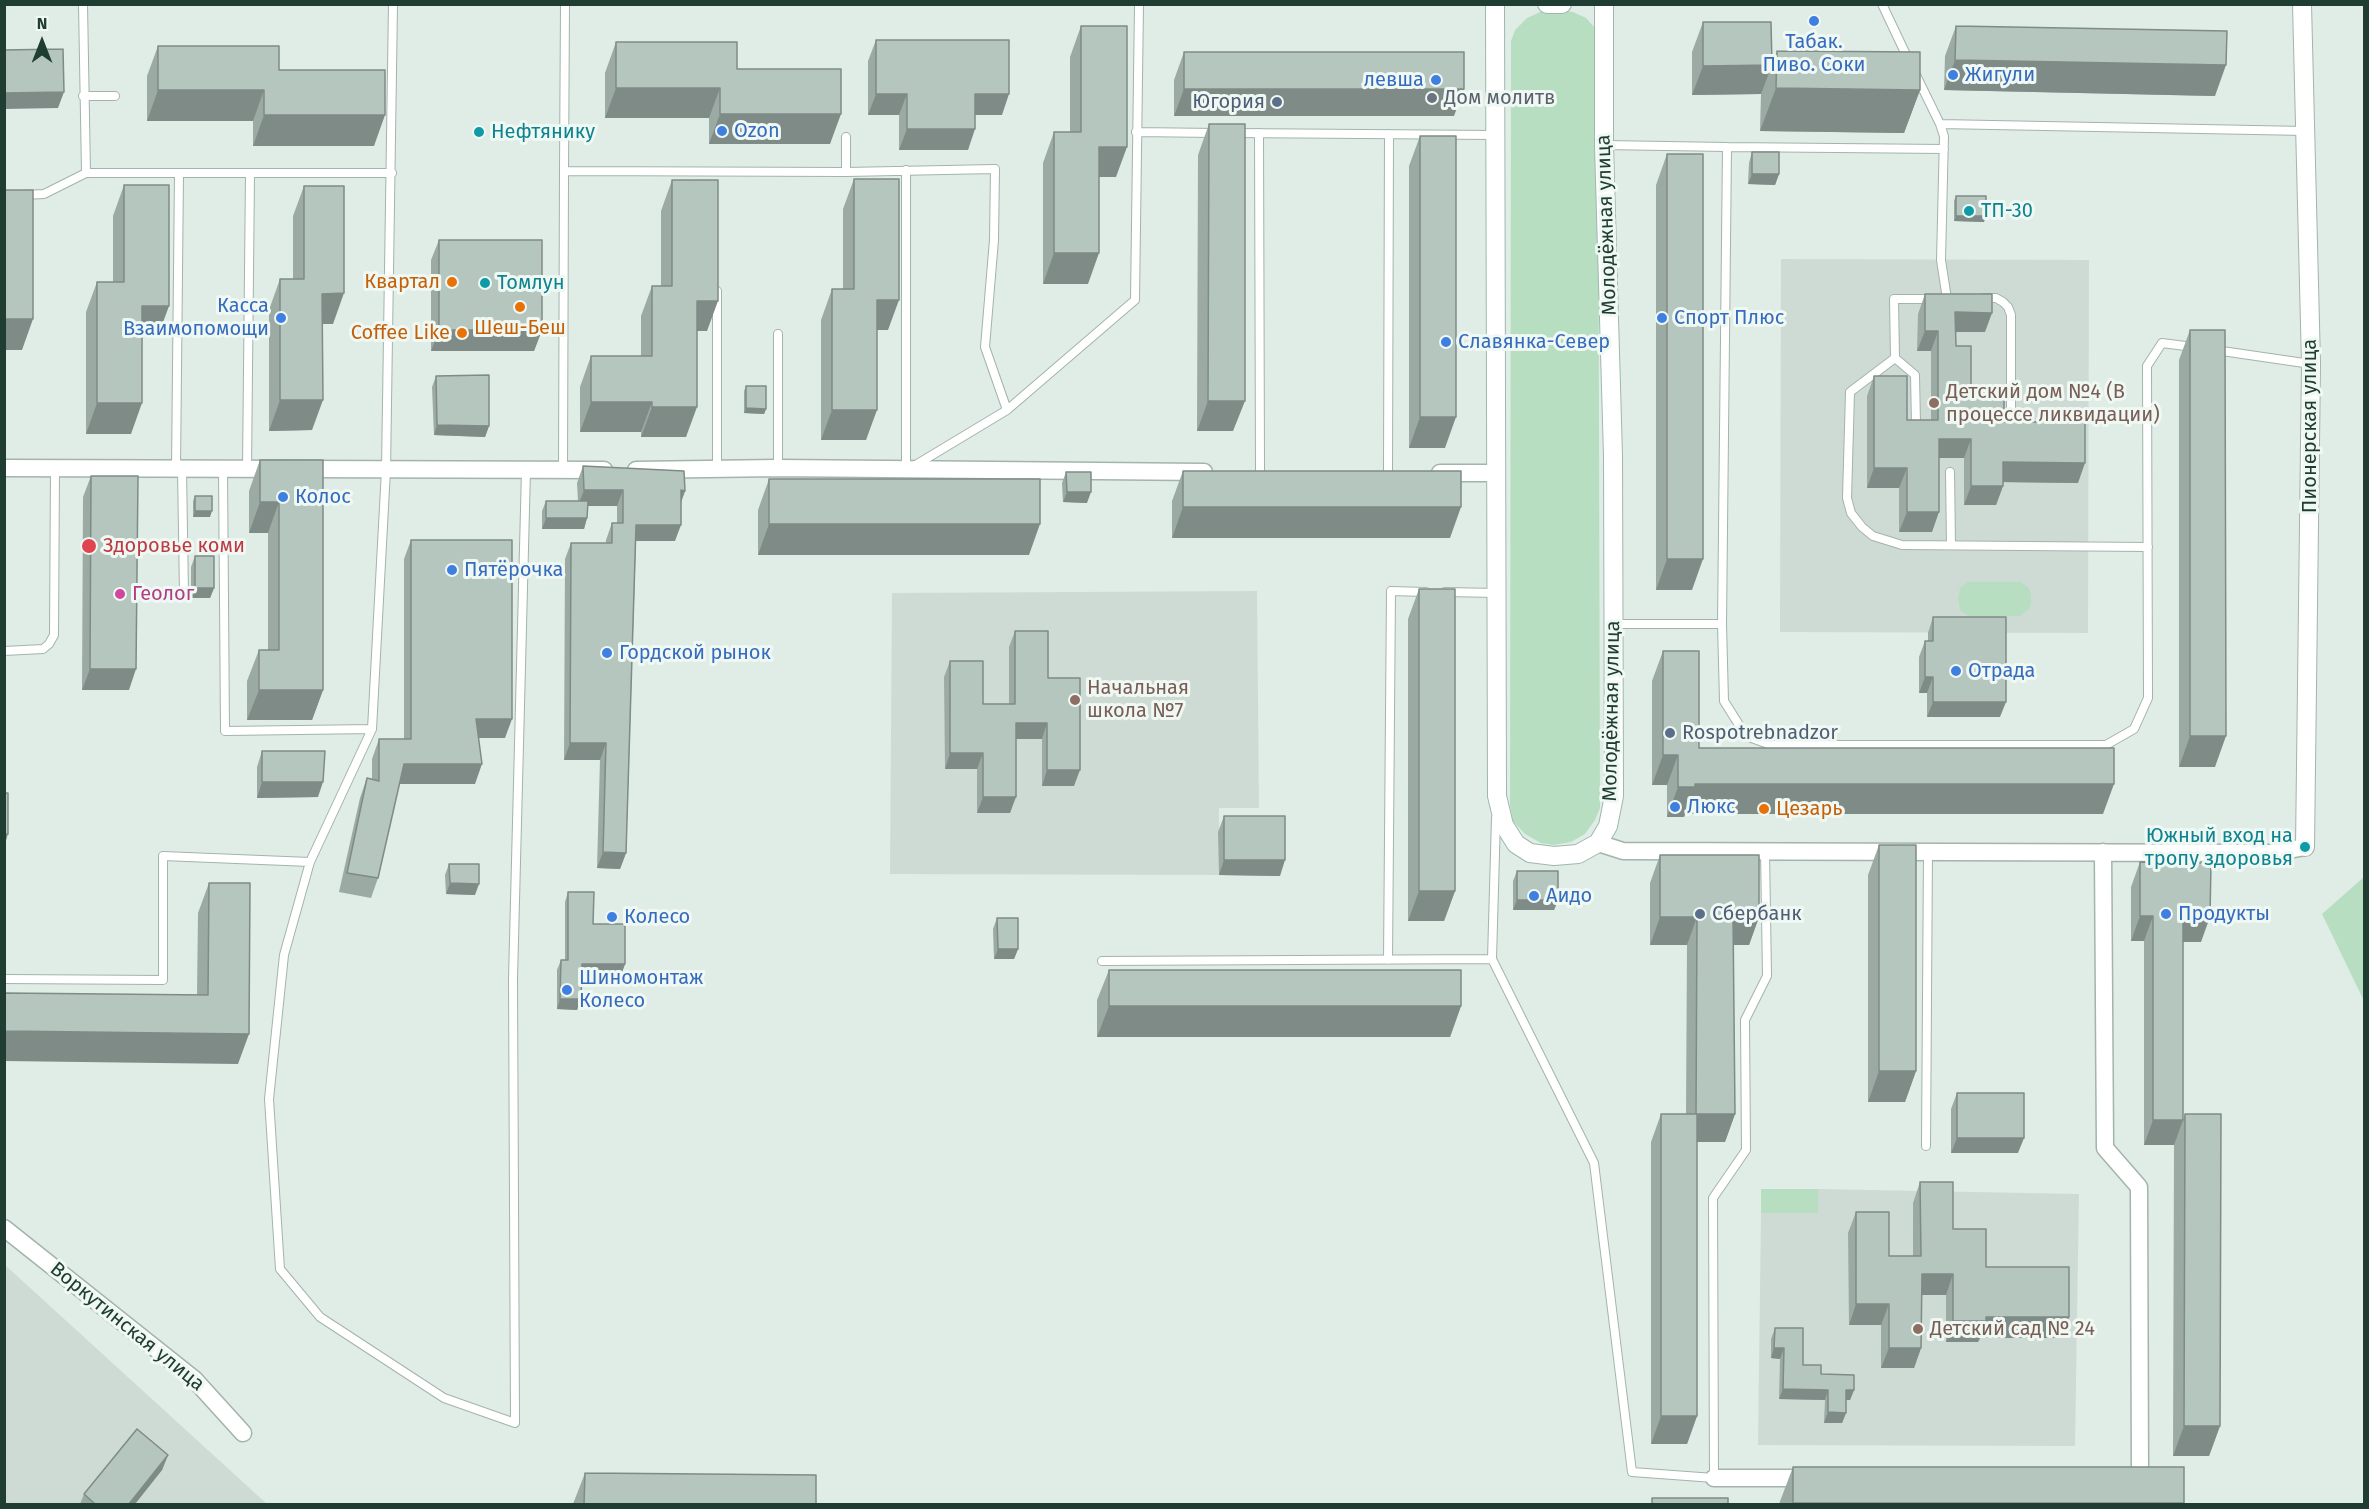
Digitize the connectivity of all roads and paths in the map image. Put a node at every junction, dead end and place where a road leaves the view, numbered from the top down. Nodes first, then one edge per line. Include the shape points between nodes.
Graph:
1 (83, 4) edge
2 (393, 4) edge
3 (565, 4) edge
4 (1139, 4) edge
5 (1495, 4) edge
6 (1547, 4) edge
7 (1562, 4) edge
8 (1604, 4) edge
9 (1882, 4) edge
10 (2302, 4) edge
11 (83, 96) junction
12 (115, 96) dead end
13 (1940, 124) junction
14 (2307, 131) junction
15 (1136, 132) junction
16 (1259, 133) junction
17 (1389, 134) junction
18 (1494, 135) junction
19 (846, 137) dead end
20 (1604, 145) junction
21 (1727, 147) junction
22 (1944, 149) junction
23 (906, 170) junction
24 (564, 171) junction
25 (717, 171) junction
26 (846, 172) junction
27 (86, 173) junction
28 (179, 173) junction
29 (249, 173) junction
30 (392, 173) junction
31 (717, 183) edge
32 (4, 196) edge
33 (717, 278) edge
34 (1976, 298) edge
35 (1947, 299) junction
36 (1956, 299) edge
37 (778, 334) dead end
38 (1895, 358) junction
39 (2311, 364) junction
40 (1007, 410) junction
41 (1916, 424) edge
42 (2011, 435) edge
43 (55, 467) junction
44 (4, 468) edge
45 (717, 468) junction
46 (778, 468) junction
47 (179, 469) junction
48 (223, 469) junction
49 (247, 469) junction
50 (386, 470) junction
51 (526, 470) junction
52 (563, 470) junction
53 (906, 470) junction
54 (1225, 472) edge
55 (1260, 472) edge
56 (1950, 472) dead end
57 (1382, 473) joint
58 (1496, 473) junction
59 (1951, 545) junction
60 (2148, 547) junction
61 (1497, 593) junction
62 (184, 594) dead end
63 (1613, 624) junction
64 (1722, 624) junction
65 (4, 651) edge
66 (372, 729) junction
67 (1497, 796) junction
68 (1598, 843) junction
69 (2305, 847) joint
70 (1928, 850) junction
71 (1765, 851) junction
72 (2103, 852) junction
73 (310, 862) junction
74 (1492, 959) junction
75 (1388, 960) junction
76 (1102, 961) dead end
77 (4, 979) edge
78 (1926, 1146) dead end
79 (4, 1228) edge
80 (243, 1433) dead end
81 (1714, 1478) junction
82 (1820, 1478) edge
83 (2116, 1478) edge

1 - 11 lane
2 - 30 lane
3 - 24 lane
4 - 15 lane
5 - 18 main road
6 - 7 main road
8 - 20 main road, Молодёжная улица
9 - 13 lane
10 - 14 main road, Пионерская улица
11 - 12 lane
11 - 27 lane
13 - 14 lane
13 - 22 lane
14 - 39 main road, Пионерская улица
15 - 16 lane
15 - 40 lane via 1135,300
16 - 17 lane
16 - 55 lane
17 - 18 lane
17 - 57 lane
18 - 58 main road
19 - 26 lane
20 - 21 lane
20 - 63 main road, Молодёжная улица via 1613,456
21 - 22 lane
21 - 64 lane
22 - 35 lane via 1941,260
23 - 26 lane
23 - 40 lane via 995,169 985,347
23 - 53 lane
24 - 25 lane
24 - 52 lane
25 - 26 lane
25 - 31 lane
27 - 28 lane
27 - 32 lane via 44,194
28 - 29 lane
28 - 47 lane
29 - 30 lane
29 - 49 lane
30 - 50 lane
33 - 45 lane
34 - 42 lane via 1996,298 2008,307 2011,315
35 - 36 lane
35 - 38 lane via 1894,299
37 - 46 lane
38 - 41 lane via 1915,375
38 - 59 lane via 1850,392 1847,498 1851,513 1874,536 1886,541 1902,545
39 - 60 lane via 2162,343 2147,366
39 - 69 main road, Пионерская улица
40 - 53 lane
43 - 44 street
43 - 47 street
43 - 65 lane via 54,635 43,649
45 - 46 street
45 - 52 street
46 - 53 street
47 - 48 street
47 - 62 lane
48 - 49 street
48 - 66 lane via 225,731
49 - 50 street
50 - 51 street
50 - 66 lane
51 - 52 street
51 - 73 lane via 513,979 515,1423 444,1398 320,1317 280,1269 269,1099 284,955
53 - 54 street
56 - 59 lane
57 - 58 street
58 - 61 main road
59 - 60 lane
60 - 64 lane via 2148,698 2134,729 2106,745 1771,745 1746,736 1724,701
61 - 67 main road
61 - 75 lane via 1391,591
63 - 64 lane
63 - 68 main road, Молодёжная улица via 1614,796 1608,826
66 - 73 lane
67 - 68 main road via 1504,825 1516,844 1530,853 1578,854
67 - 74 lane
68 - 71 street via 1623,851
69 - 72 street via 2273,853
70 - 71 street
70 - 72 street
70 - 78 lane
71 - 81 lane via 1767,976 1745,1020 1746,1150 1713,1198
72 - 83 street via 2105,1148 2139,1187 2140,1478
73 - 77 lane via 163,856 163,980
74 - 75 lane
74 - 81 lane via 1594,1163 1632,1472
75 - 76 lane
79 - 80 street, Воркутинская улица via 194,1379
81 - 82 street

